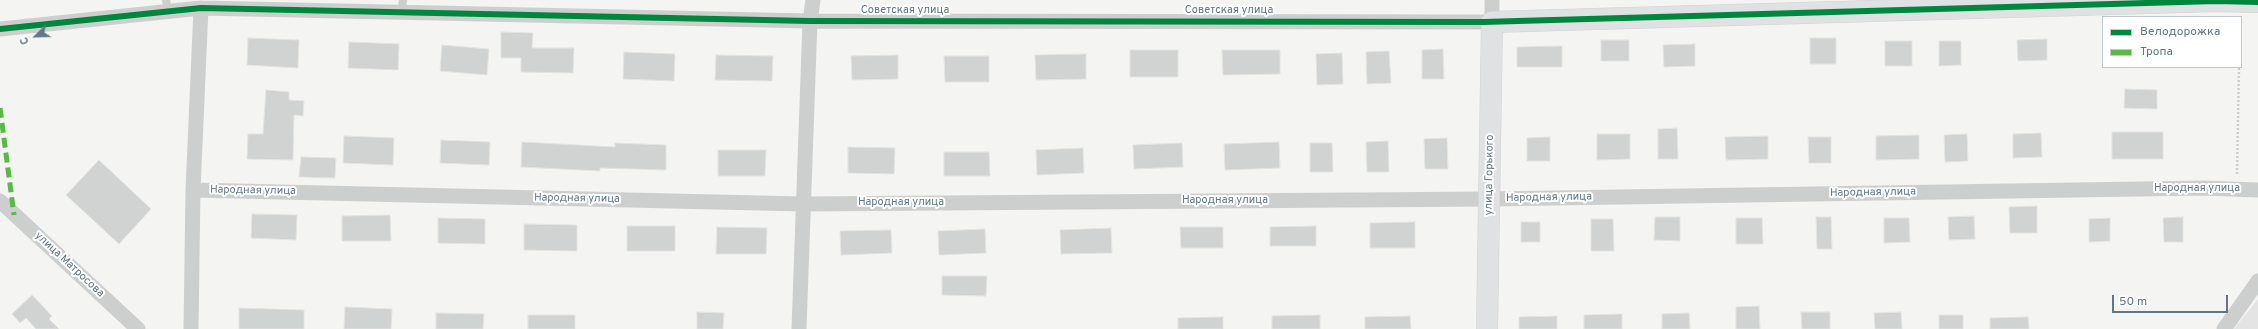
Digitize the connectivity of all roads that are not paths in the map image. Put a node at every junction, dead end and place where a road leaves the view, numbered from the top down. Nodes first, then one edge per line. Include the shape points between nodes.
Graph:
1 (813, 0) edge
2 (1492, 0) edge
3 (2258, 2) edge
4 (2006, 3) edge
5 (167, 6) edge
6 (402, 6) edge
7 (201, 8) junction
8 (810, 21) junction
9 (1492, 22) junction
10 (0, 29) edge
11 (193, 190) junction
12 (2258, 190) edge
13 (1489, 199) junction
14 (0, 201) edge
15 (803, 204) junction
16 (2258, 280) edge
17 (138, 329) edge
18 (190, 329) edge
19 (799, 329) edge
20 (1486, 329) edge
21 (2224, 329) edge

1 - 8 street
2 - 9 street
3 - 4 street, Советская улица
4 - 9 street, Советская улица
5 - 7 street, Советская улица
5 - 10 street, Советская улица
6 - 7 street, Советская улица
6 - 8 street, Советская улица
7 - 11 street
8 - 9 street, Советская улица
8 - 15 street
9 - 13 street, улица Горького
11 - 15 street, Народная улица
11 - 18 street
12 - 13 street, Народная улица
13 - 15 street, Народная улица
13 - 20 street, улица Горького
14 - 17 street, улица Матросова
15 - 19 street
16 - 21 street

